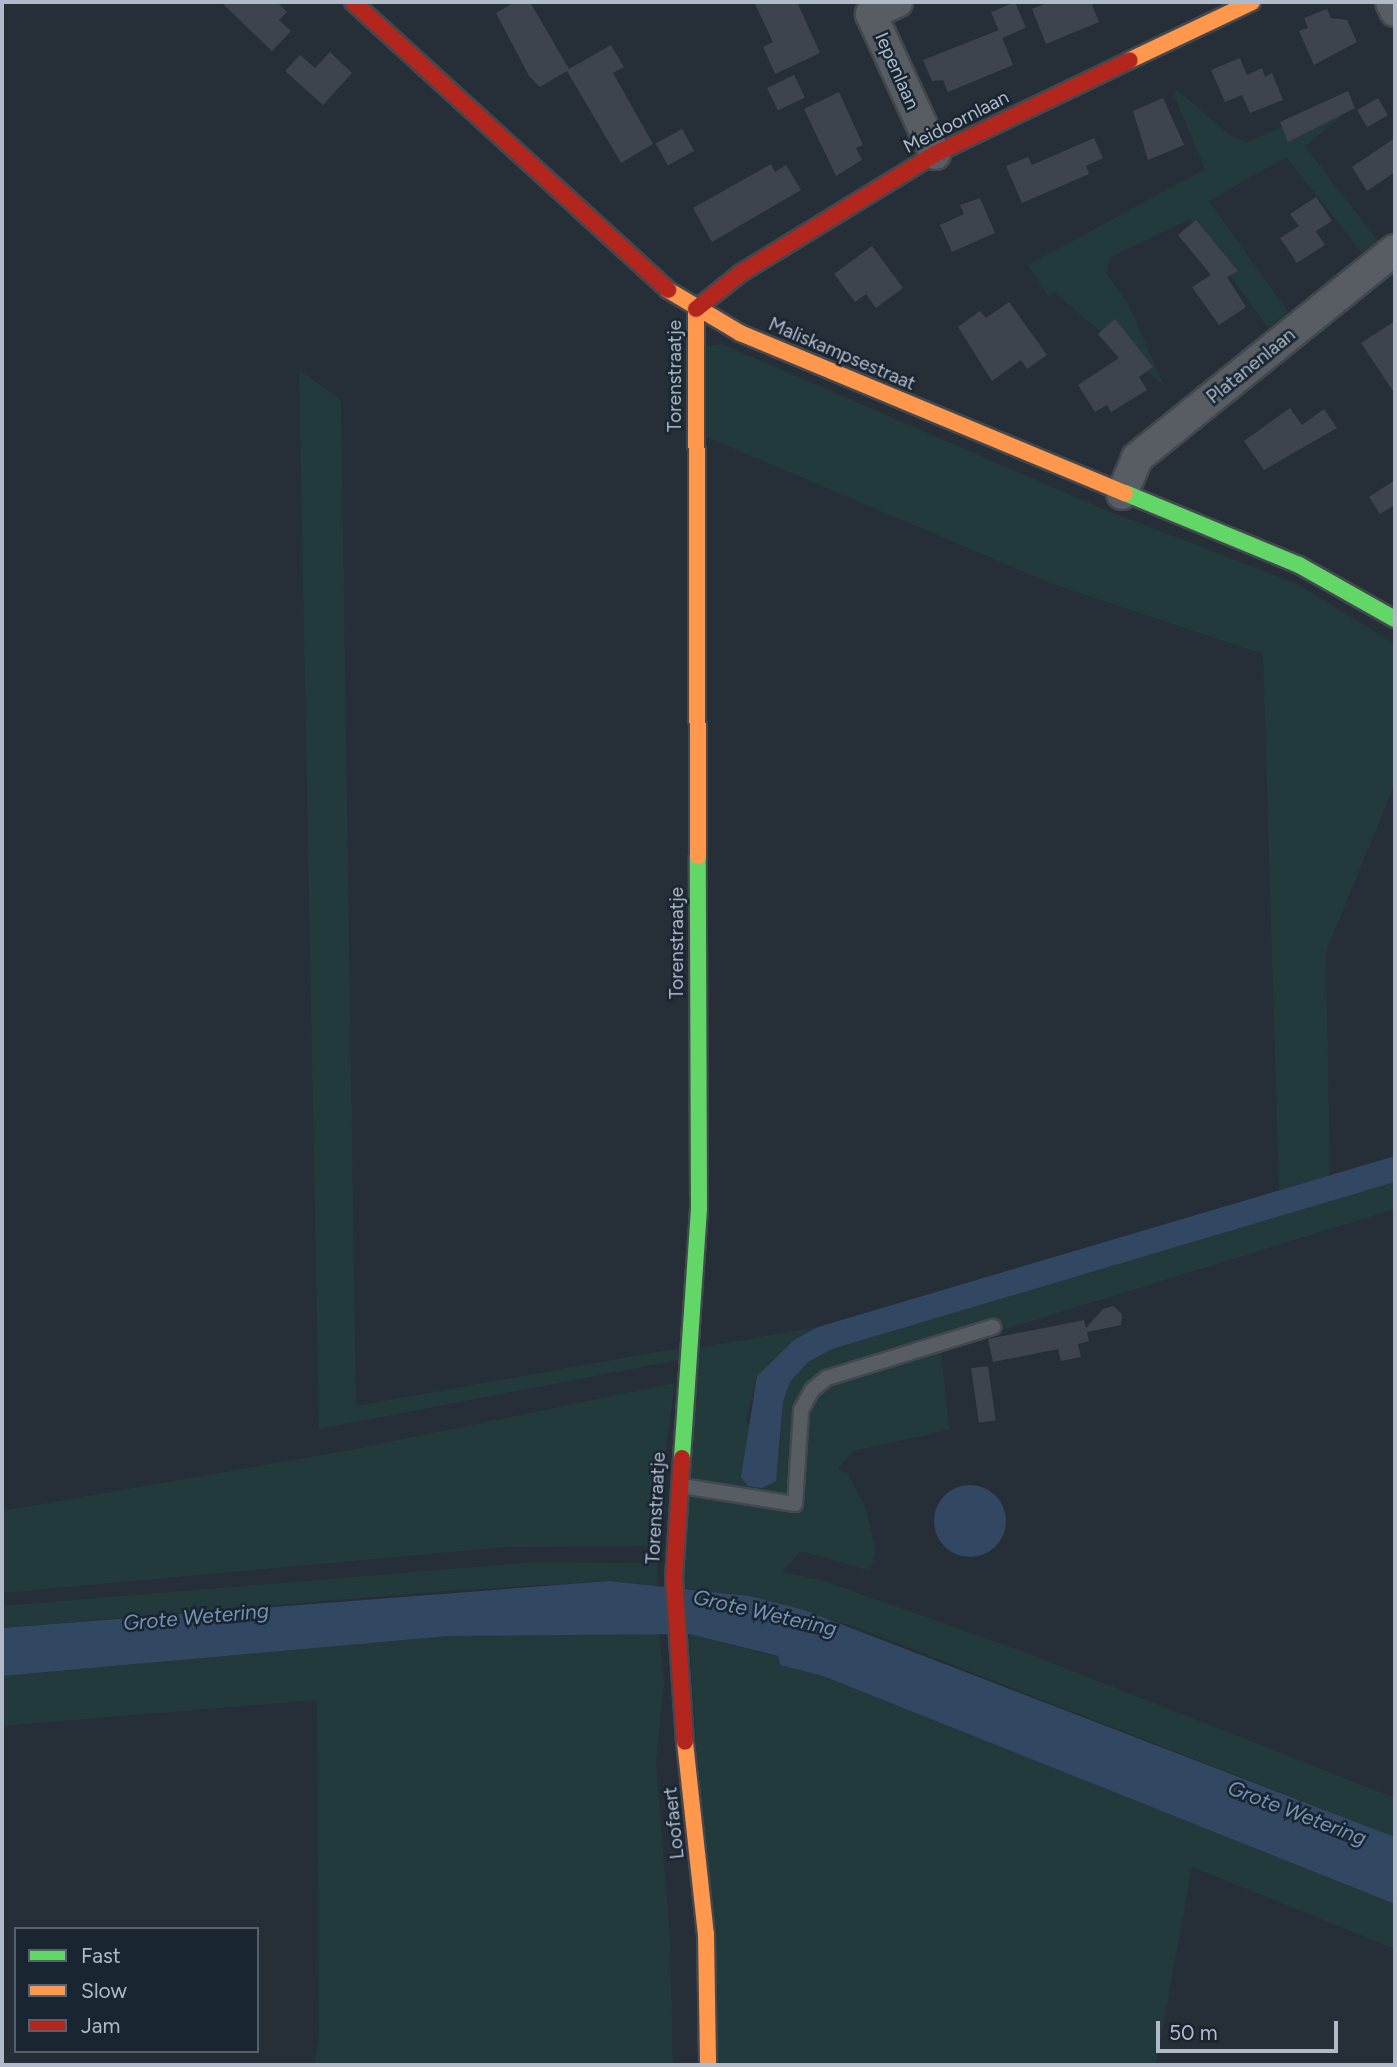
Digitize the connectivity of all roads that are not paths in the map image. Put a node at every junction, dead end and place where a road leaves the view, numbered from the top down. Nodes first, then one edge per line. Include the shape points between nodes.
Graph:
1 (353, 2) edge
2 (897, 2) edge
3 (1252, 2) edge
4 (1391, 2) edge
5 (1395, 11) edge
6 (935, 154) junction
7 (1395, 250) edge
8 (696, 309) junction
9 (1122, 494) junction
10 (1395, 619) edge
11 (993, 1327) dead end
12 (678, 1485) junction
13 (674, 1577) joint
14 (708, 2065) edge

1 - 8 street, Maliskampsestraat via 658,283
2 - 6 street, Iepenlaan via 871,14
3 - 6 street, Meidoornlaan
4 - 5 street
6 - 8 street, Meidoornlaan via 741,273
7 - 9 street, Platanenlaan via 1137,458
8 - 9 street, Maliskampsestraat via 740,333
8 - 12 street, Torenstraatje via 699,1208
9 - 10 street, Maliskampsestraat via 1299,565
11 - 12 lane via 827,1378 812,1390 801,1410 795,1504
12 - 13 street, Torenstraatje
13 - 14 street, Loofaert via 675,1647 706,1934

